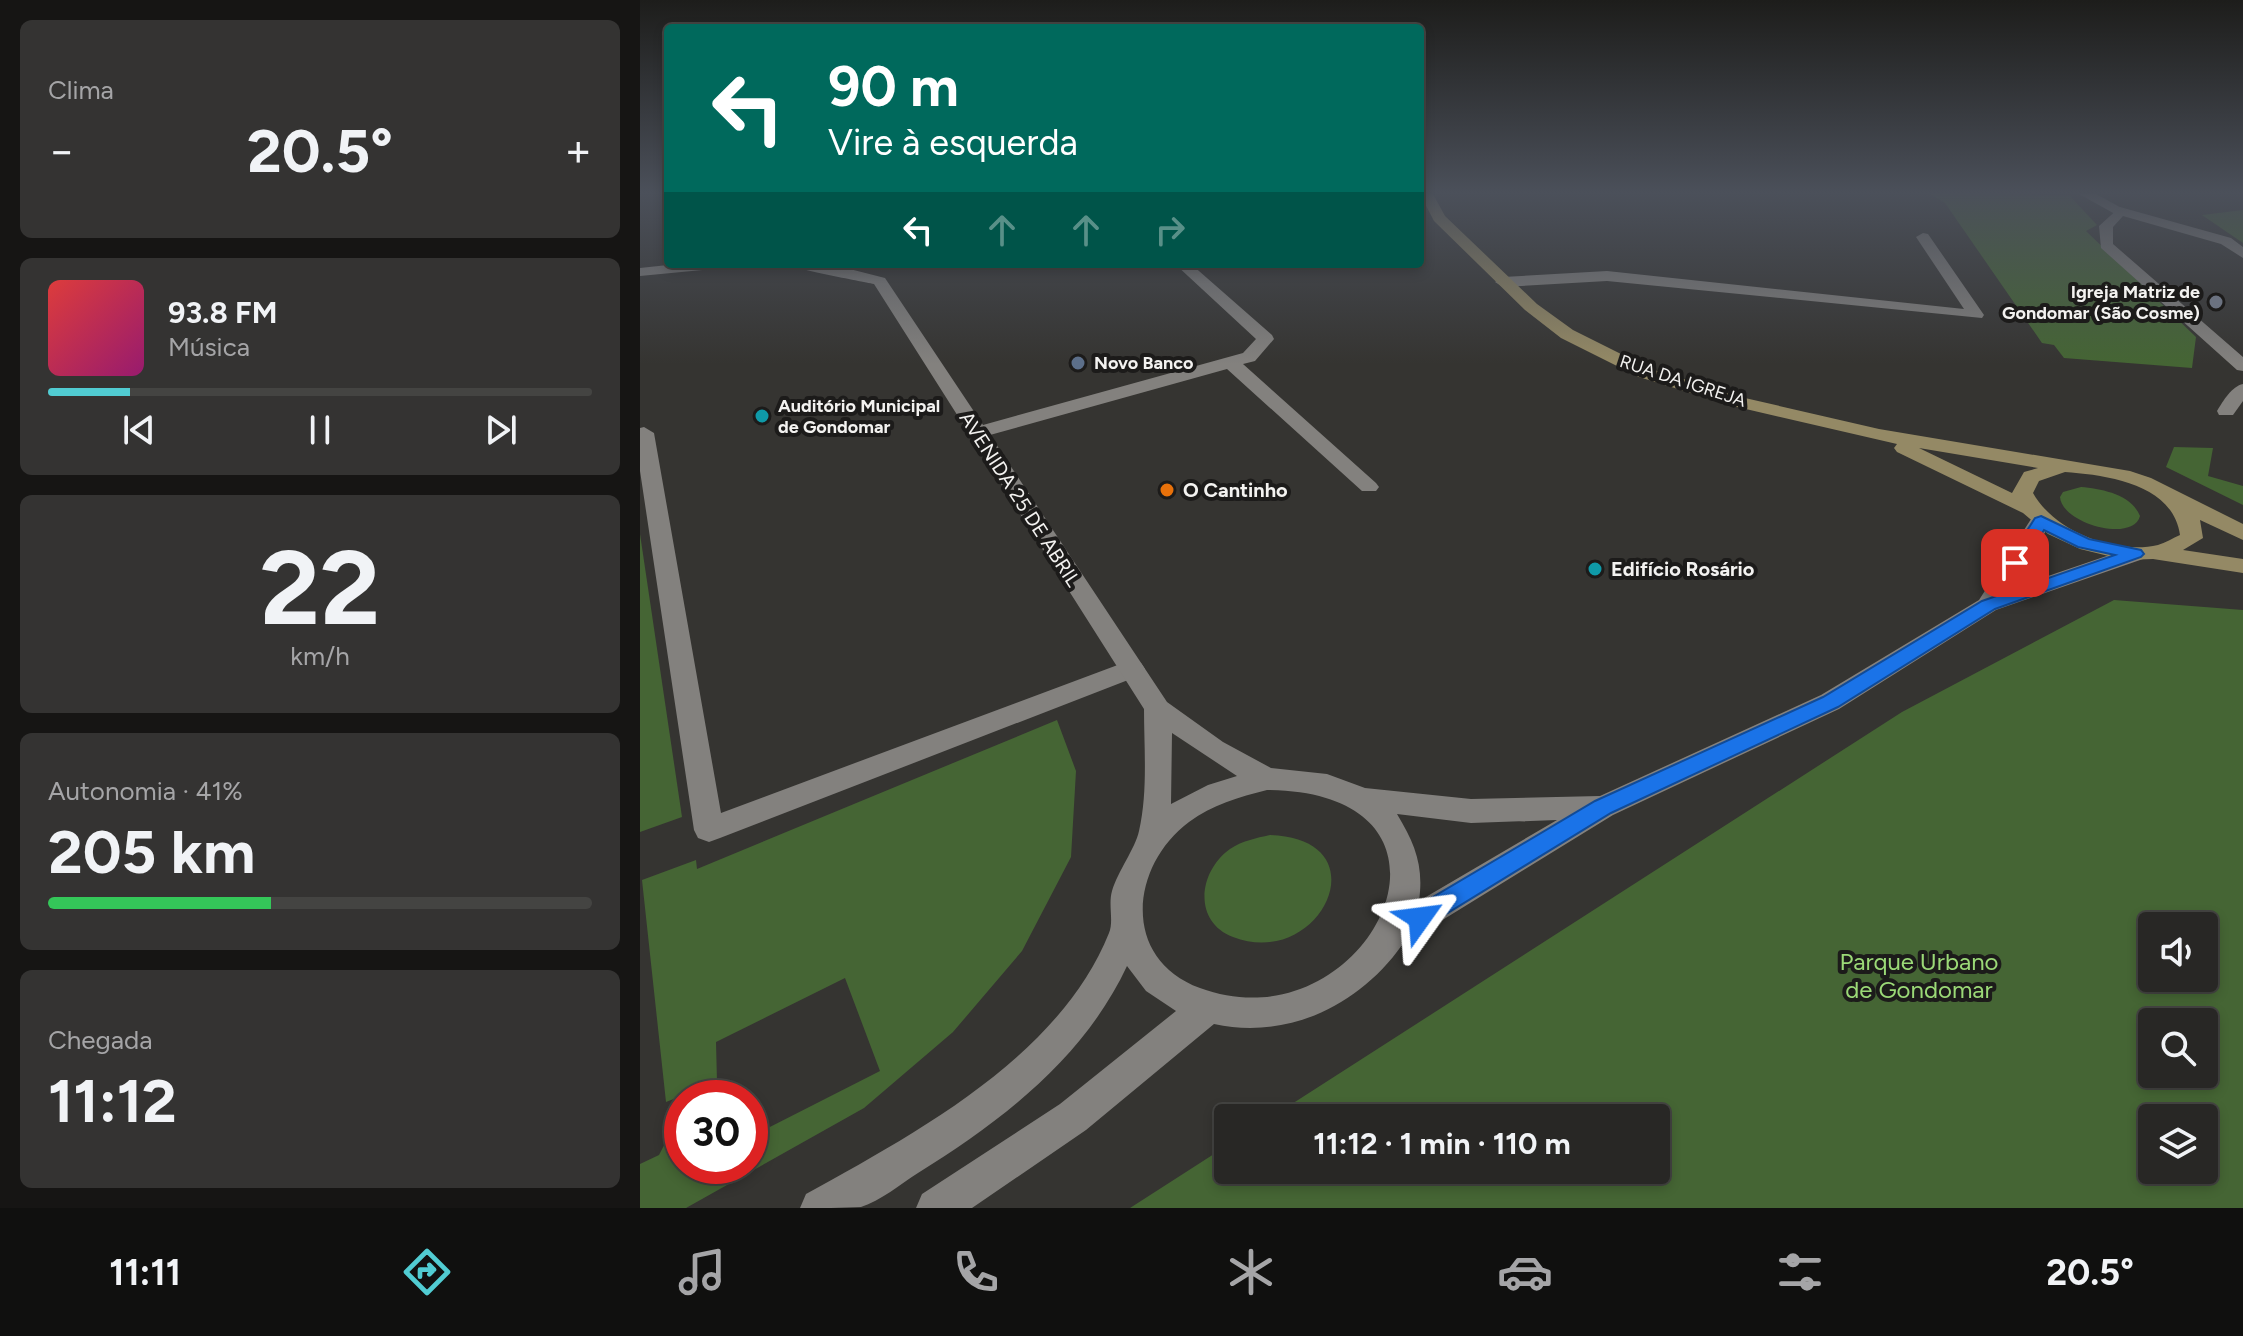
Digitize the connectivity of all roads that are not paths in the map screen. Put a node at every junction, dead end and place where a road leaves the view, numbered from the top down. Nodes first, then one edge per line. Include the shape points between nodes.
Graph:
1 (1471, 250) edge
2 (1932, 250) edge
3 (2112, 250) edge
4 (682, 268) edge
5 (835, 268) edge
6 (1186, 268) edge
7 (640, 272) edge
8 (1503, 282) junction
9 (1230, 362) junction
10 (2243, 366) edge
11 (2243, 389) edge
12 (2226, 411) dead end
13 (644, 433) dead end
14 (977, 433) junction
15 (1879, 435) junction
16 (2063, 466) junction
17 (1369, 487) dead end
18 (2167, 494) junction
19 (2034, 515) junction
20 (2243, 533) edge
21 (2147, 554) junction
22 (2243, 566) edge
23 (1988, 605) junction
24 (1132, 669) junction
25 (1157, 709) junction
26 (1267, 779) junction
27 (1361, 799) junction
28 (1603, 807) junction
29 (1154, 836) junction
30 (1127, 931) junction
31 (1393, 934) junction
32 (1207, 1008) junction
33 (820, 1208) edge
34 (936, 1208) edge

1 - 8 main road, RUA DA IGREJA
2 - 8 street via 1976,315 1607,276
3 - 10 street
4 - 7 street
5 - 14 street, AVENIDA 25 DE ABRIL via 880,281
6 - 9 street via 1266,339 1249,357
8 - 15 main road, RUA DA IGREJA via 1567,334 1645,373
9 - 14 street
9 - 17 street
11 - 12 street
13 - 24 street via 709,830
14 - 24 street, AVENIDA 25 DE ABRIL
15 - 16 main road, RUA DA IGREJA
15 - 19 main road, RUA DA IGREJA
16 - 18 main road, RUA DA IGREJA via 2104,469
16 - 19 main road via 2029,475 2021,484 2020,496
18 - 20 main road, RUA DA IGREJA
18 - 21 main road via 2193,524 2192,538 2179,548
19 - 21 main road, RUA DA IGREJA via 2084,543
19 - 23 street
21 - 22 main road, RUA DA IGREJA
21 - 23 street
23 - 28 street via 1830,702
24 - 25 street, AVENIDA 25 DE ABRIL
25 - 26 street, AVENIDA 25 DE ABRIL
25 - 29 street
26 - 27 street via 1302,779
26 - 29 street via 1225,788 1186,808
27 - 28 street via 1471,811
27 - 31 street via 1389,825 1405,856 1407,895
28 - 31 street
29 - 30 street via 1135,866 1126,898
30 - 32 street via 1142,964 1169,991
30 - 33 street via 1088,1005 1035,1062 964,1123
31 - 32 street via 1370,964 1335,990 1294,1007 1252,1014
32 - 34 street via 1073,1117

